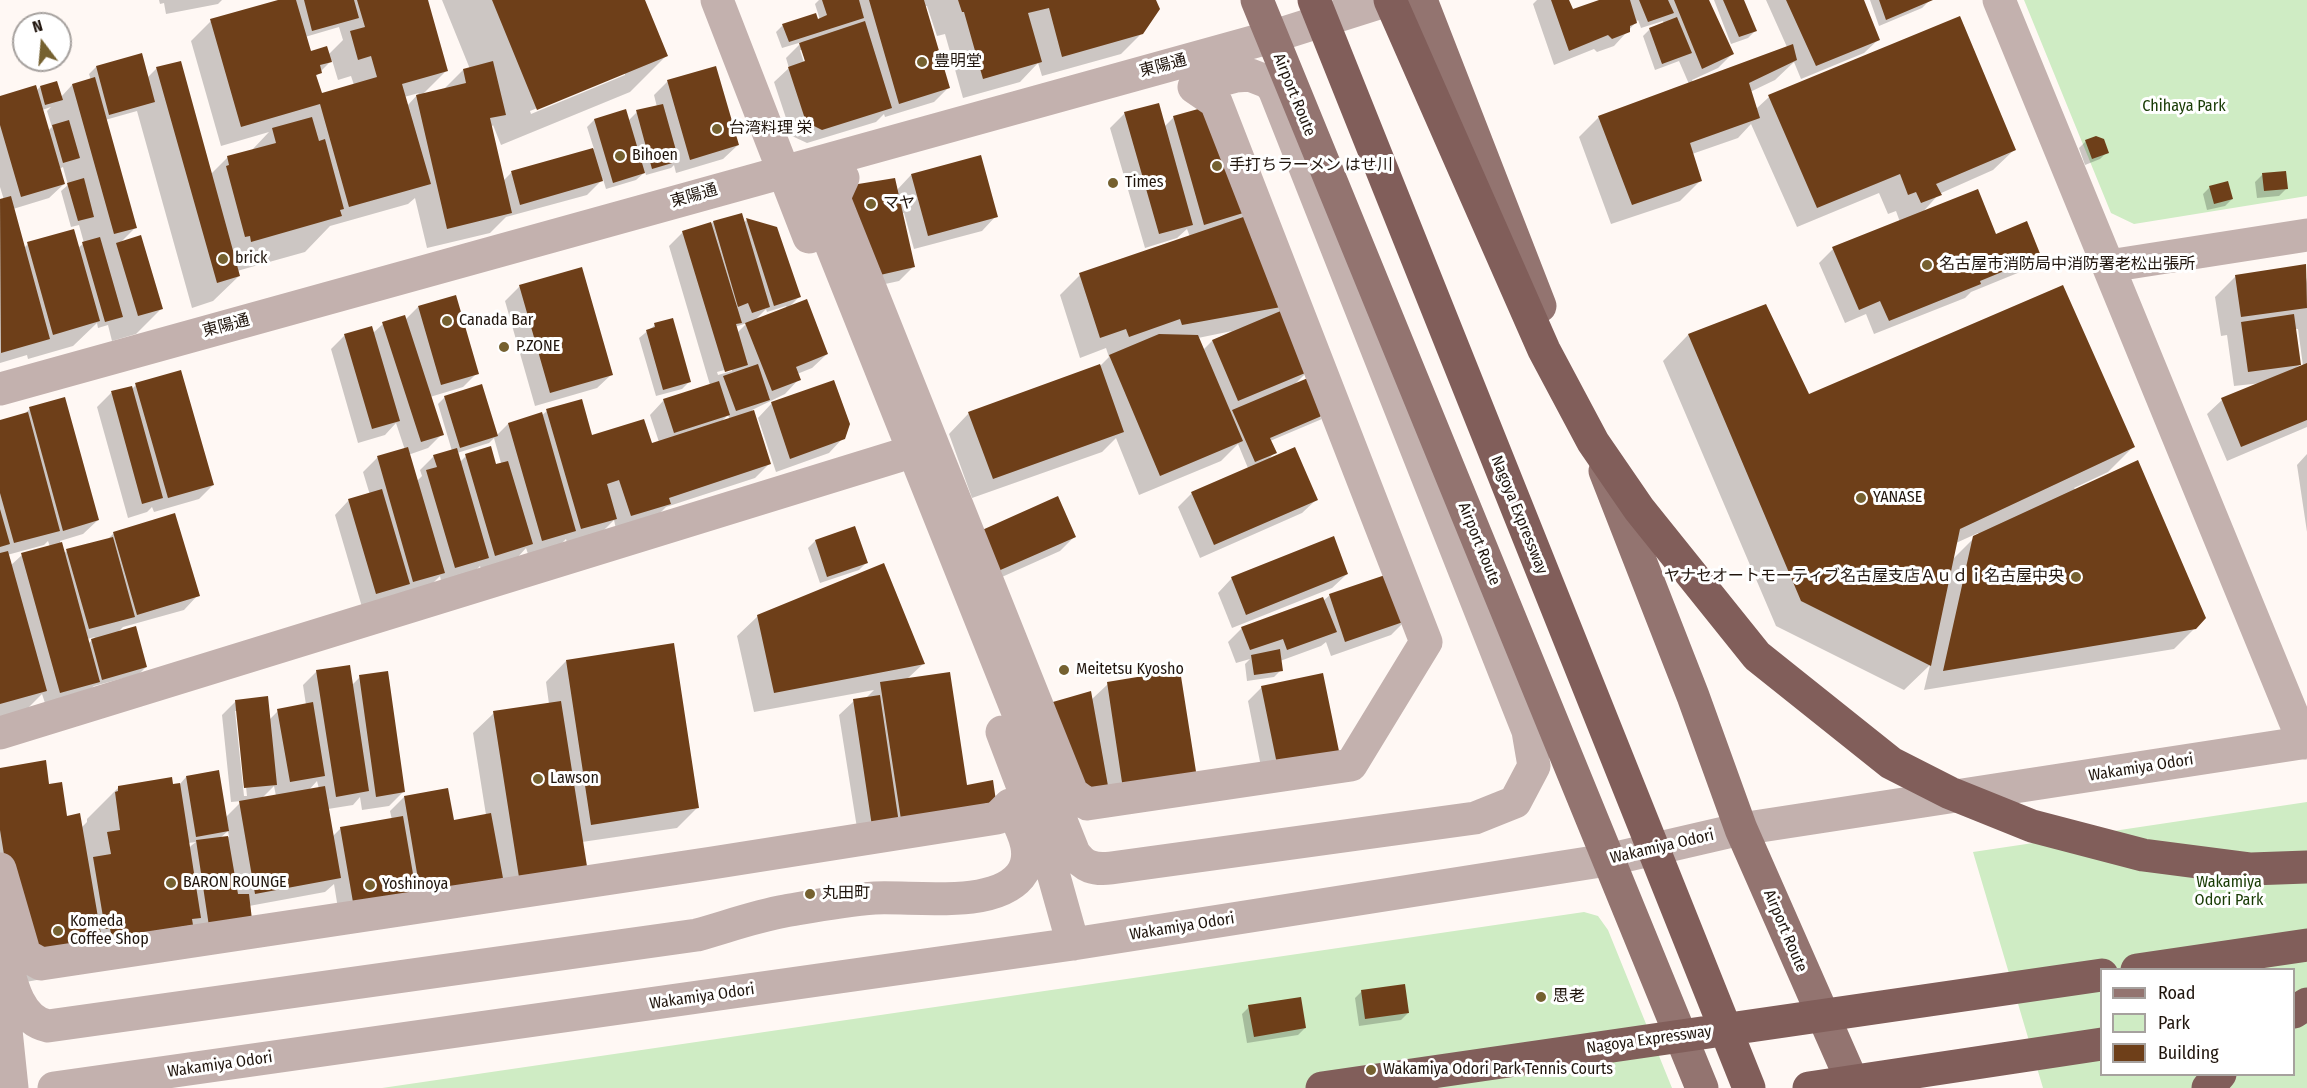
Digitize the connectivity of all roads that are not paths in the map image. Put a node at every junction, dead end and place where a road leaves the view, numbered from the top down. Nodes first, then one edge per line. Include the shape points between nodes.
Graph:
1 (717, 0) edge
2 (1257, 0) edge
3 (1314, 0) edge
4 (1389, 0) edge
5 (1421, 0) edge
6 (1999, 0) edge
7 (1271, 37) junction
8 (782, 171) junction
9 (816, 207) joint
10 (2307, 235) edge
11 (2109, 266) junction
12 (0, 389) edge
13 (898, 456) junction
14 (0, 733) edge
15 (2306, 743) edge
16 (1741, 829) junction
17 (1607, 860) junction
18 (2307, 867) edge
19 (0, 868) edge
20 (0, 939) edge
21 (1073, 944) junction
22 (2307, 945) edge
23 (2144, 968) edge
24 (2100, 975) edge
25 (0, 997) edge
26 (2100, 1044) edge
27 (2218, 1076) edge
28 (12, 1088) edge
29 (54, 1088) edge
30 (1322, 1088) edge
31 (1702, 1088) edge
32 (1749, 1088) edge
33 (1809, 1088) edge
34 (1855, 1088) edge
35 (2208, 1088) edge

1 - 8 street
2 - 7 main road, Airport Route
3 - 32 highway, Nagoya Expressway, bridge
4 - 7 street, 東陽通
4 - 18 highway, bridge via 1544,350 1593,442 1646,518 1757,657 1891,763 1950,793 2032,826 2144,855 2252,869
5 - 16 main road, Airport Route via 1693,696
6 - 11 street
7 - 8 street, 東陽通
7 - 17 main road, Airport Route
8 - 12 street, 東陽通
8 - 13 street
9 - 9 street via 1074,853 1083,864 1111,868 1475,818 1515,802 1534,766 1527,731 1268,82 1250,75 1194,87 1216,102 1426,642 1351,765 1087,804 1072,793 834,198 843,178 818,189
10 - 11 street
11 - 15 street
13 - 14 street
13 - 21 street via 1046,848
15 - 16 street, Wakamiya Odori
16 - 17 street, Wakamiya Odori
16 - 34 main road, Airport Route
17 - 21 street, Wakamiya Odori
17 - 31 main road, Airport Route
19 - 20 street via 25,955 41,964 963,824 997,818 1010,805 1024,834 1028,855 1026,867 1010,885 955,900 875,898 782,911 697,936 48,1026 31,1019 20,1007
21 - 29 street, Wakamiya Odori
22 - 23 highway
24 - 30 highway, Nagoya Expressway, bridge
25 - 28 street
26 - 33 highway, bridge
27 - 35 highway

